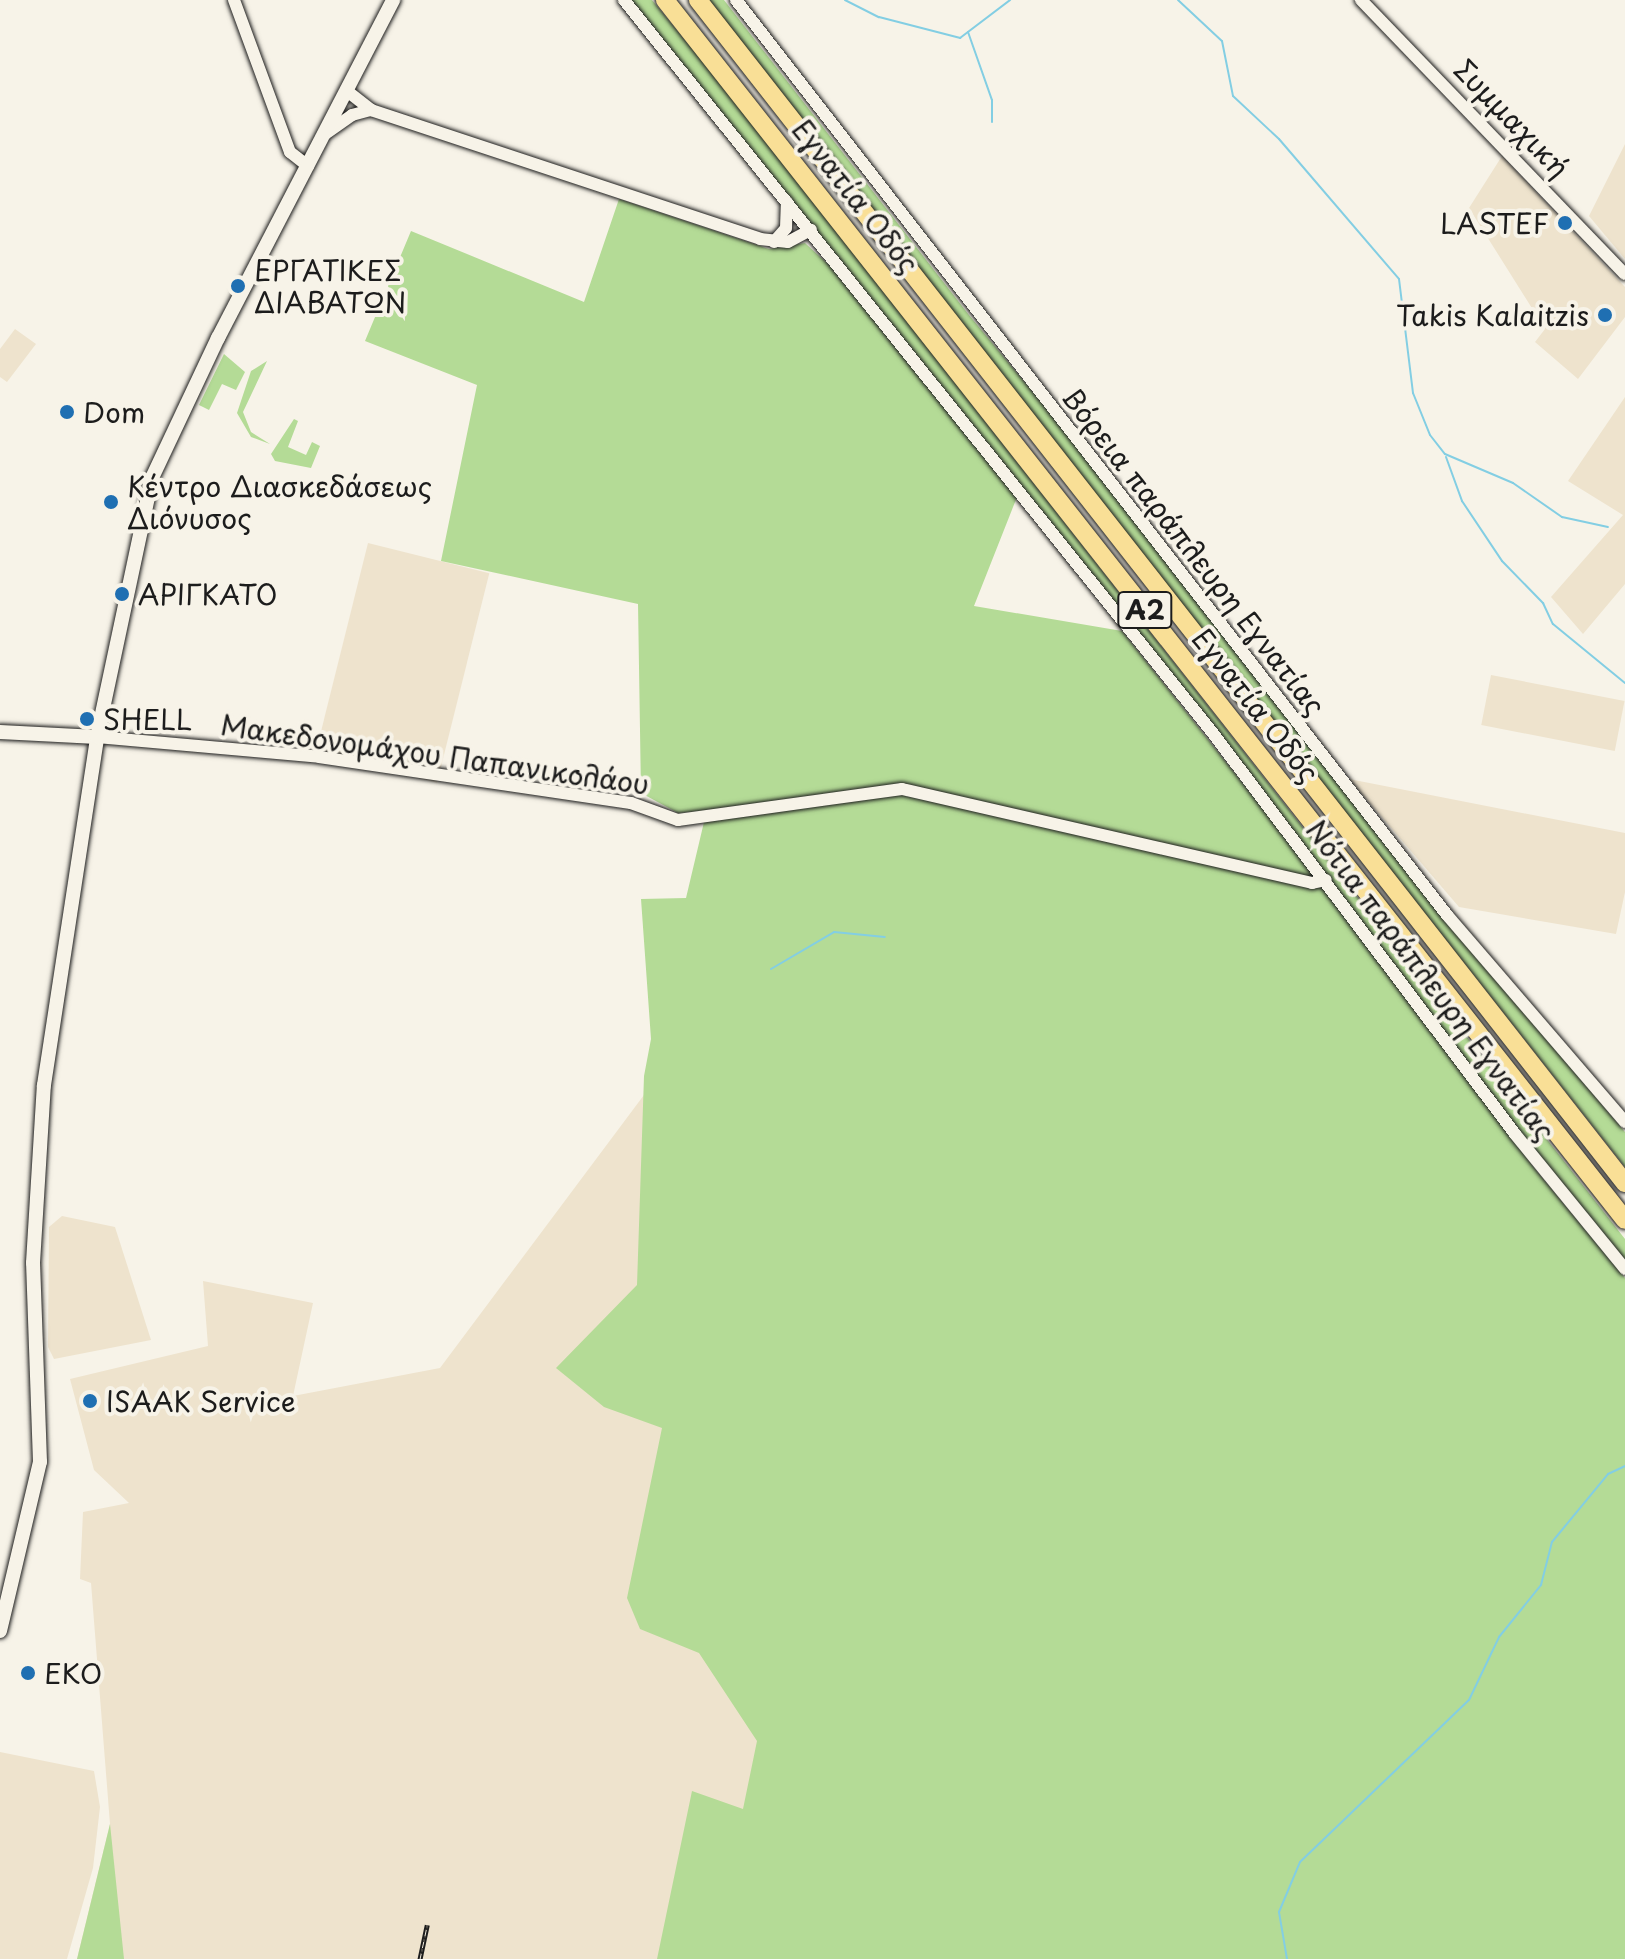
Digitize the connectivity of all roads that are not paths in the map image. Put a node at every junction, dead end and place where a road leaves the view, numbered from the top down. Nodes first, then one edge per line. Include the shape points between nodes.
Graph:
1 (234, 0) edge
2 (393, 0) edge
3 (403, 0) edge
4 (624, 0) edge
5 (665, 0) edge
6 (698, 0) edge
7 (736, 0) edge
8 (1361, 0) edge
9 (370, 48) junction
10 (347, 91) junction
11 (371, 110) junction
12 (389, 114) junction
13 (325, 134) junction
14 (308, 166) junction
15 (786, 200) junction
16 (811, 230) junction
17 (776, 240) junction
18 (1625, 274) edge
19 (0, 732) edge
20 (94, 734) junction
21 (1326, 880) junction
22 (1625, 1122) edge
23 (1625, 1183) edge
24 (1625, 1220) edge
25 (1625, 1269) edge
26 (0, 1631) edge

1 - 14 street via 290,152
2 - 9 main road
3 - 9 main road
4 - 15 street
5 - 24 highway, Εγνατία Οδός / Α2
6 - 23 highway, Εγνατία Οδός / Α2
7 - 22 street, Βόρεια παράπλευρη Εγνατίας via 1447,915
8 - 18 street, Συμμαχική
9 - 10 main road
10 - 11 street
10 - 12 street
10 - 13 main road
11 - 12 street
11 - 13 street via 355,113
12 - 17 street via 537,167
13 - 14 main road
14 - 20 main road via 159,459
15 - 16 street, Νότια παράπλευρη Εγνατίας
15 - 17 street via 788,219
16 - 17 street via 793,240
16 - 21 street, Νότια παράπλευρη Εγνατίας
19 - 20 main road
20 - 21 street, Μακεδονομάχου Παπανικολάου via 319,757 631,803 678,820 902,789 1297,879
20 - 26 main road via 44,1085 33,1274 39,1470
21 - 25 street, Νότια παράπλευρη Εγνατίας via 1515,1134

